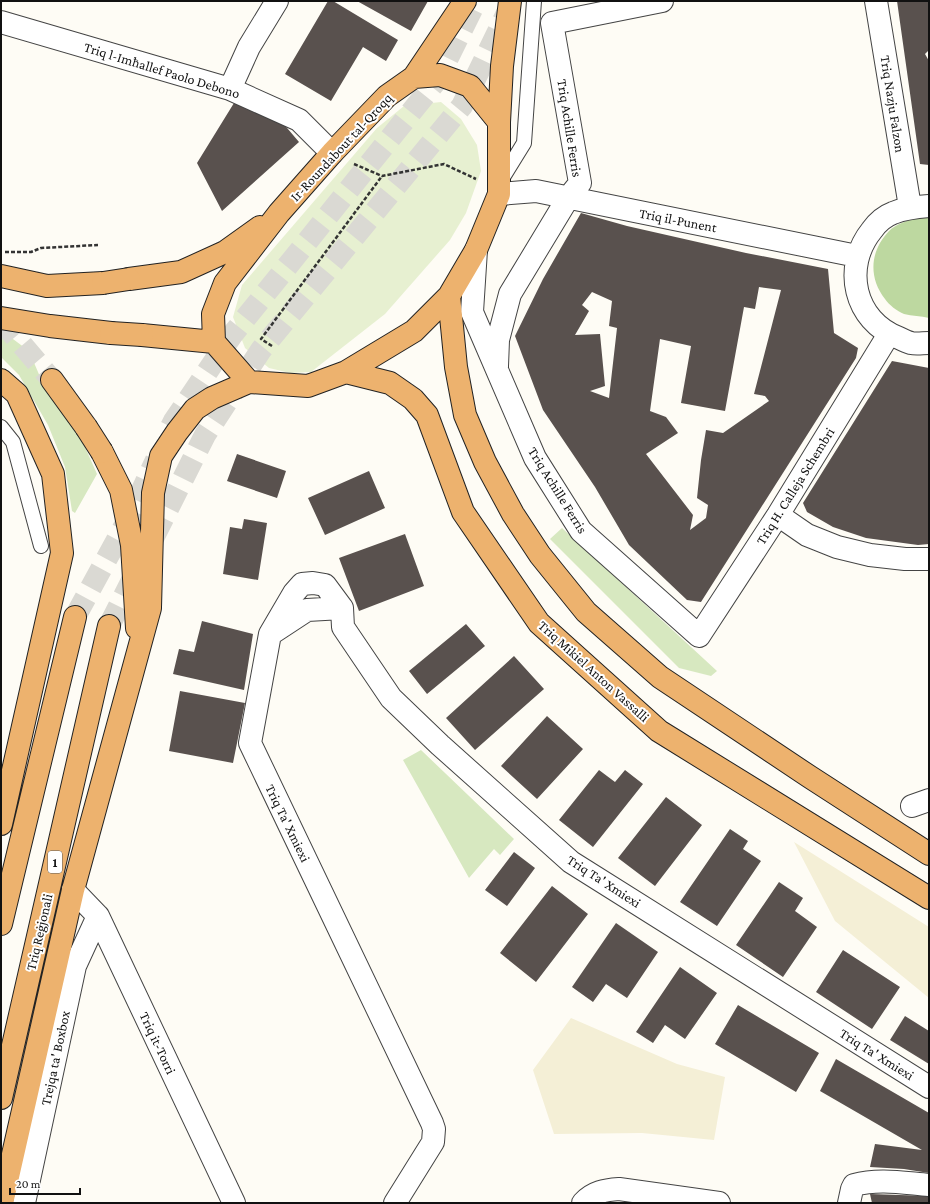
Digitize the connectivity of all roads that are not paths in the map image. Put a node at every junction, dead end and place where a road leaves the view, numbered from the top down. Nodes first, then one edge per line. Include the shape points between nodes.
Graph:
1 (277, 1) edge
2 (465, 1) edge
3 (510, 1) edge
4 (534, 1) edge
5 (662, 1) edge
6 (876, 1) edge
7 (1, 22) edge
8 (414, 77) junction
9 (230, 89) junction
10 (499, 122) junction
11 (340, 157) junction
12 (492, 186) junction
13 (568, 198) junction
14 (919, 207) edge
15 (279, 213) junction
16 (476, 250) junction
17 (857, 256) junction
18 (1, 276) edge
19 (449, 296) junction
20 (1, 318) edge
21 (889, 334) junction
22 (214, 342) junction
23 (929, 343) edge
24 (346, 372) junction
25 (497, 373) junction
26 (1, 380) edge
27 (52, 380) tunnel mouth
28 (249, 382) junction
29 (1, 427) edge
30 (778, 515) junction
31 (41, 546) dead end
32 (929, 560) edge
33 (75, 617) tunnel mouth
34 (109, 626) tunnel mouth
35 (699, 636) joint
36 (138, 651) junction
37 (4, 795) edge
38 (1, 824) edge
39 (929, 854) edge
40 (73, 890) junction
41 (929, 898) edge
42 (98, 916) junction
43 (1, 924) edge
44 (929, 1087) edge
45 (1, 1098) edge
46 (929, 1185) edge
47 (2, 1203) edge
48 (24, 1203) edge
49 (234, 1203) edge
50 (395, 1203) edge
51 (583, 1203) edge
52 (719, 1203) edge
53 (849, 1203) edge

1 - 9 street via 249,47
2 - 8 highway
3 - 10 highway via 502,66
4 - 12 lane via 524,143
5 - 13 street, Triq Achille Ferris via 552,23 580,183
6 - 14 street, Triq Nazju Falzon
7 - 9 street, Triq l-Imħallef Paolo Debono
8 - 10 highway via 440,75 470,86
8 - 11 highway, Ir-Roundabout tal-Qroqq via 387,96
9 - 11 street, Triq l-Imħallef Paolo Debono via 299,120
10 - 12 highway
11 - 15 highway, Ir-Roundabout tal-Qroqq
12 - 13 street, Triq il-Punent
12 - 16 highway
13 - 17 street, Triq il-Punent
13 - 25 street, Triq Achille Ferris via 510,294 498,340
14 - 17 street via 892,213 877,224 865,239
15 - 18 highway, bridge via 225,252 181,272 103,283 47,286
15 - 22 highway, Ir-Roundabout tal-Qroqq via 225,284 213,314
16 - 19 highway
16 - 25 street, Triq Achille Ferris via 472,312
17 - 21 street via 855,278 860,301 872,320
19 - 24 highway via 414,331
19 - 39 highway via 456,367 465,415 485,462 513,514 540,555 586,612 660,677
20 - 22 highway, bridge via 50,326
21 - 23 street via 910,343
21 - 30 street, Triq H. Calleja Schembri
22 - 28 highway
24 - 28 highway via 308,386
24 - 41 highway, Triq Mikiel Anton Vassalli via 390,382 413,399 427,416 463,512 539,623 659,731
25 - 35 street, Triq Achille Ferris via 535,458 581,532
26 - 37 highway via 17,394 53,474 62,553
27 - 36 highway, bridge via 102,452 121,490 132,546
28 - 36 highway via 194,409 161,456 153,493 150,608
29 - 31 lane via 13,442
30 - 32 street via 807,535 837,547 870,555
30 - 35 street, Triq H. Calleja Schembri
33 - 43 highway
34 - 45 highway, Triq Reġjonali / 1
36 - 40 highway
37 - 38 highway
40 - 42 street, Triq it-Torri
40 - 47 highway
42 - 48 street, Trejqa ta' Boxbox via 74,966
42 - 49 street, Triq it-Torri
44 - 50 street, Triq Ta' Xmiexi via 571,862 391,698 343,627 342,608 325,585 302,584 270,634 250,743 432,1123 433,1142
46 - 53 street via 879,1181 862,1183 854,1185
51 - 52 street via 592,1195 604,1190 619,1189

